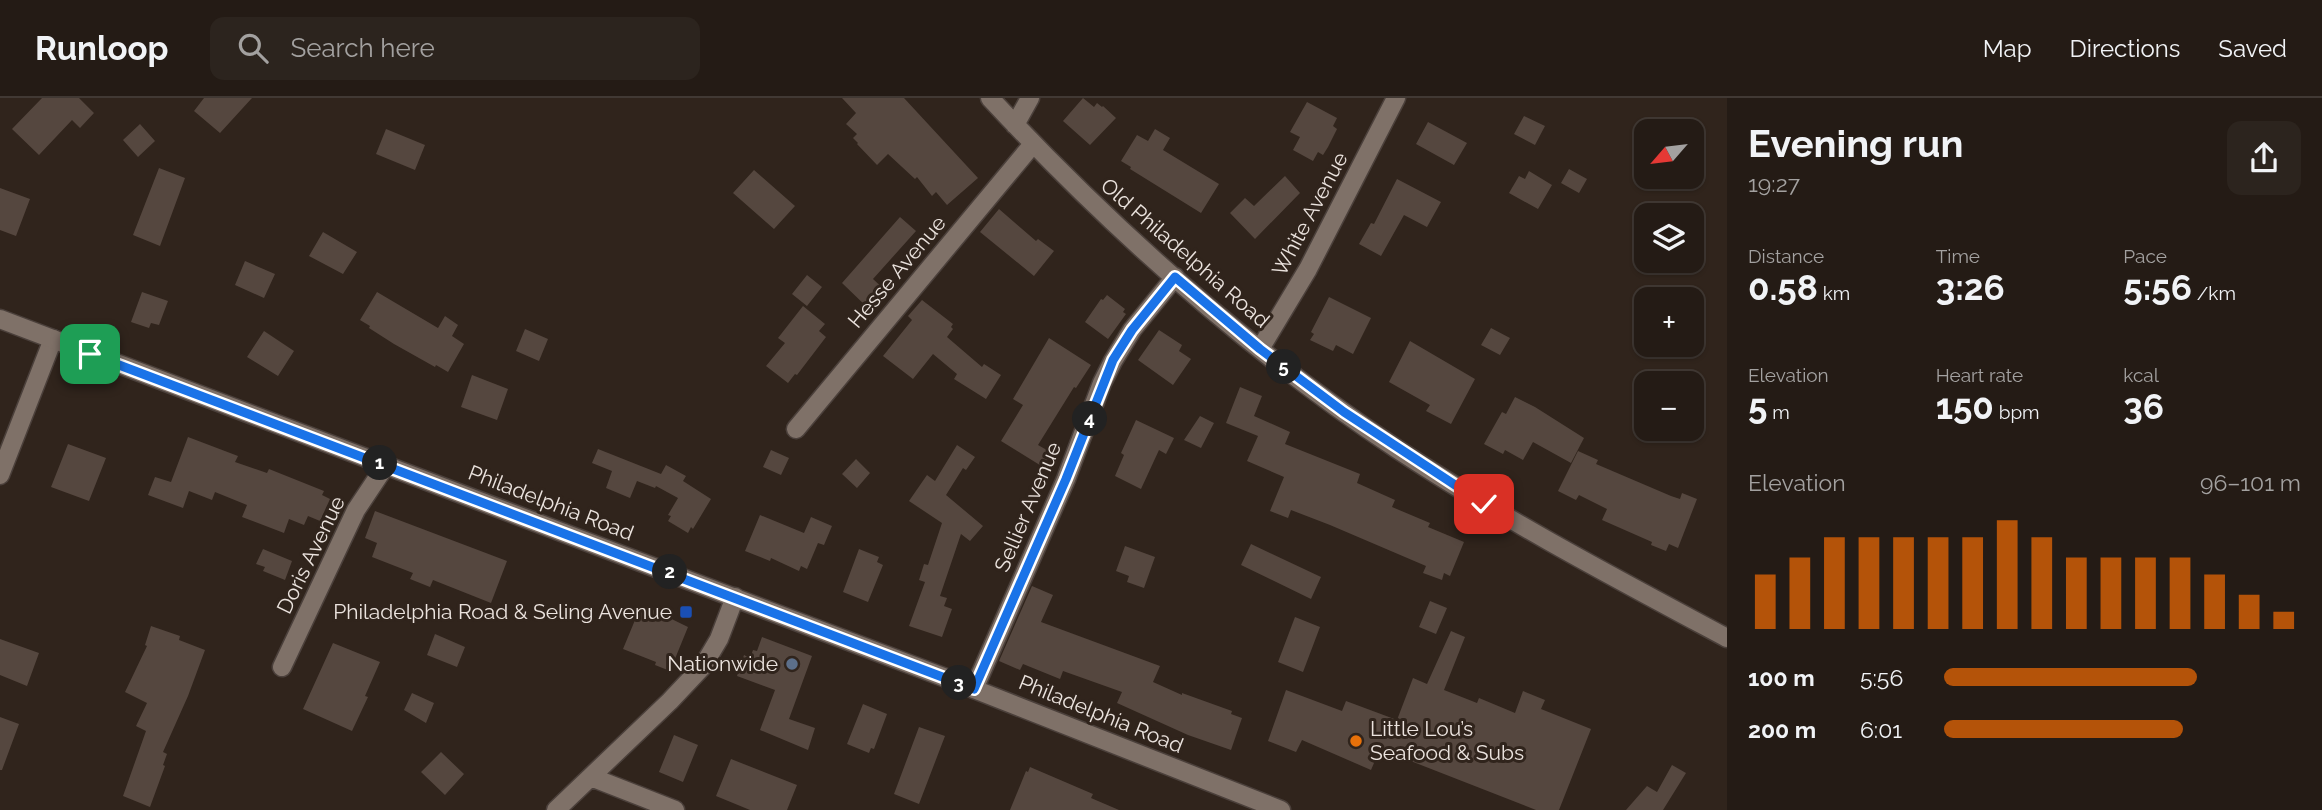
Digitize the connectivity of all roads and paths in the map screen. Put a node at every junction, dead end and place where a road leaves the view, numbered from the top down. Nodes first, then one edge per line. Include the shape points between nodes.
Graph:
1 (990, 98) edge
2 (1030, 98) edge
3 (1396, 98) edge
4 (1015, 125) junction
5 (1033, 144) junction
6 (1175, 277) junction
7 (0, 319) edge
8 (52, 339) junction
9 (1260, 349) junction
10 (796, 429) dead end
11 (386, 465) junction
12 (0, 475) edge
13 (735, 597) junction
14 (1727, 638) edge
15 (282, 667) dead end
16 (974, 689) junction
17 (591, 777) junction
18 (556, 810) edge
19 (674, 810) edge
20 (1281, 810) edge

1 - 4 street, Old Philadelphia Road
2 - 4 street
3 - 9 street, White Avenue via 1308,269
4 - 5 street, Old Philadelphia Road
5 - 6 street, Old Philadelphia Road
5 - 10 street, Hesse Avenue
6 - 9 street, Old Philadelphia Road
6 - 16 street, Sellier Avenue via 1113,360
7 - 8 street, Philadelphia Road
8 - 11 street, Philadelphia Road
8 - 12 street
9 - 14 street, Old Philadelphia Road via 1446,481
11 - 13 street, Philadelphia Road
11 - 15 street, Doris Avenue via 356,510
13 - 16 street, Philadelphia Road
13 - 17 street via 703,666
16 - 20 street, Philadelphia Road
17 - 18 street
17 - 19 street

